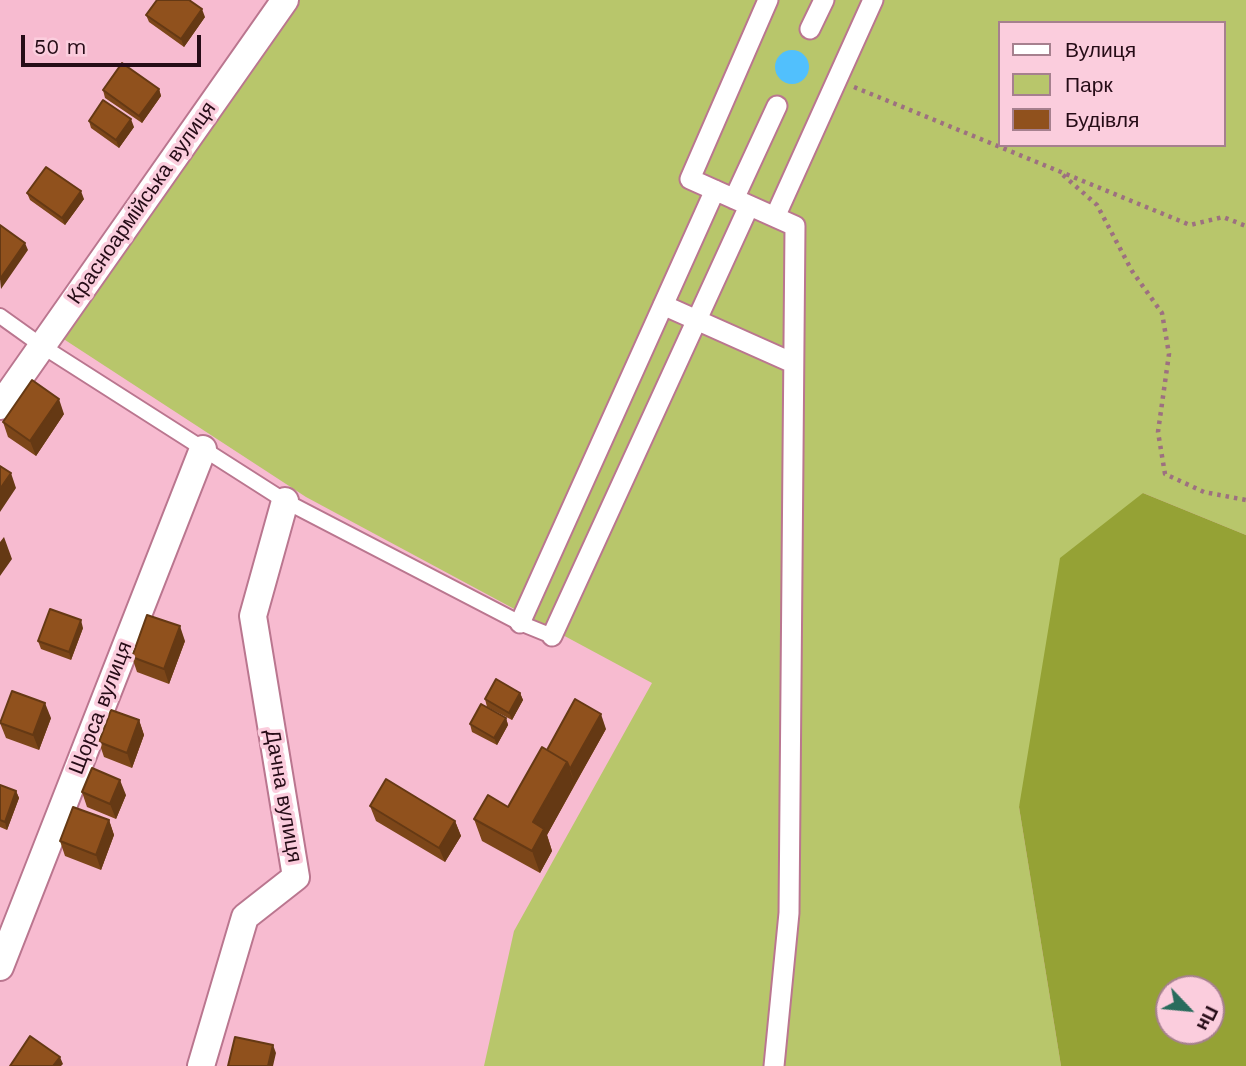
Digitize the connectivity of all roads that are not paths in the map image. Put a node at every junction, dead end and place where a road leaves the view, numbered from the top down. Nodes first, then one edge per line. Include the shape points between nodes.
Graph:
1 (285, 0) edge
2 (768, 0) edge
3 (824, 0) edge
4 (873, 0) edge
5 (810, 29) dead end
6 (777, 106) dead end
7 (715, 190) junction
8 (742, 202) junction
9 (775, 217) junction
10 (663, 305) junction
11 (0, 316) edge
12 (697, 320) junction
13 (41, 346) junction
14 (793, 362) junction
15 (0, 406) edge
16 (203, 449) junction
17 (285, 501) junction
18 (520, 623) junction
19 (552, 636) joint
20 (0, 967) edge
21 (201, 1066) edge
22 (774, 1066) edge

1 - 13 street, Красноармійська вулиця
2 - 7 street via 690,179
3 - 5 street
4 - 9 street
6 - 8 street
7 - 8 street
7 - 10 street
8 - 9 street
8 - 12 street
9 - 14 street via 795,226
10 - 12 street
10 - 18 street
11 - 13 lane
12 - 14 street
12 - 19 street
13 - 15 street, Красноармійська вулиця
13 - 16 lane
14 - 22 street via 789,913
16 - 17 lane
16 - 20 street, Щорса вулиця
17 - 18 lane
17 - 21 street, Дачна вулиця via 253,616 296,877 245,917
18 - 19 lane

